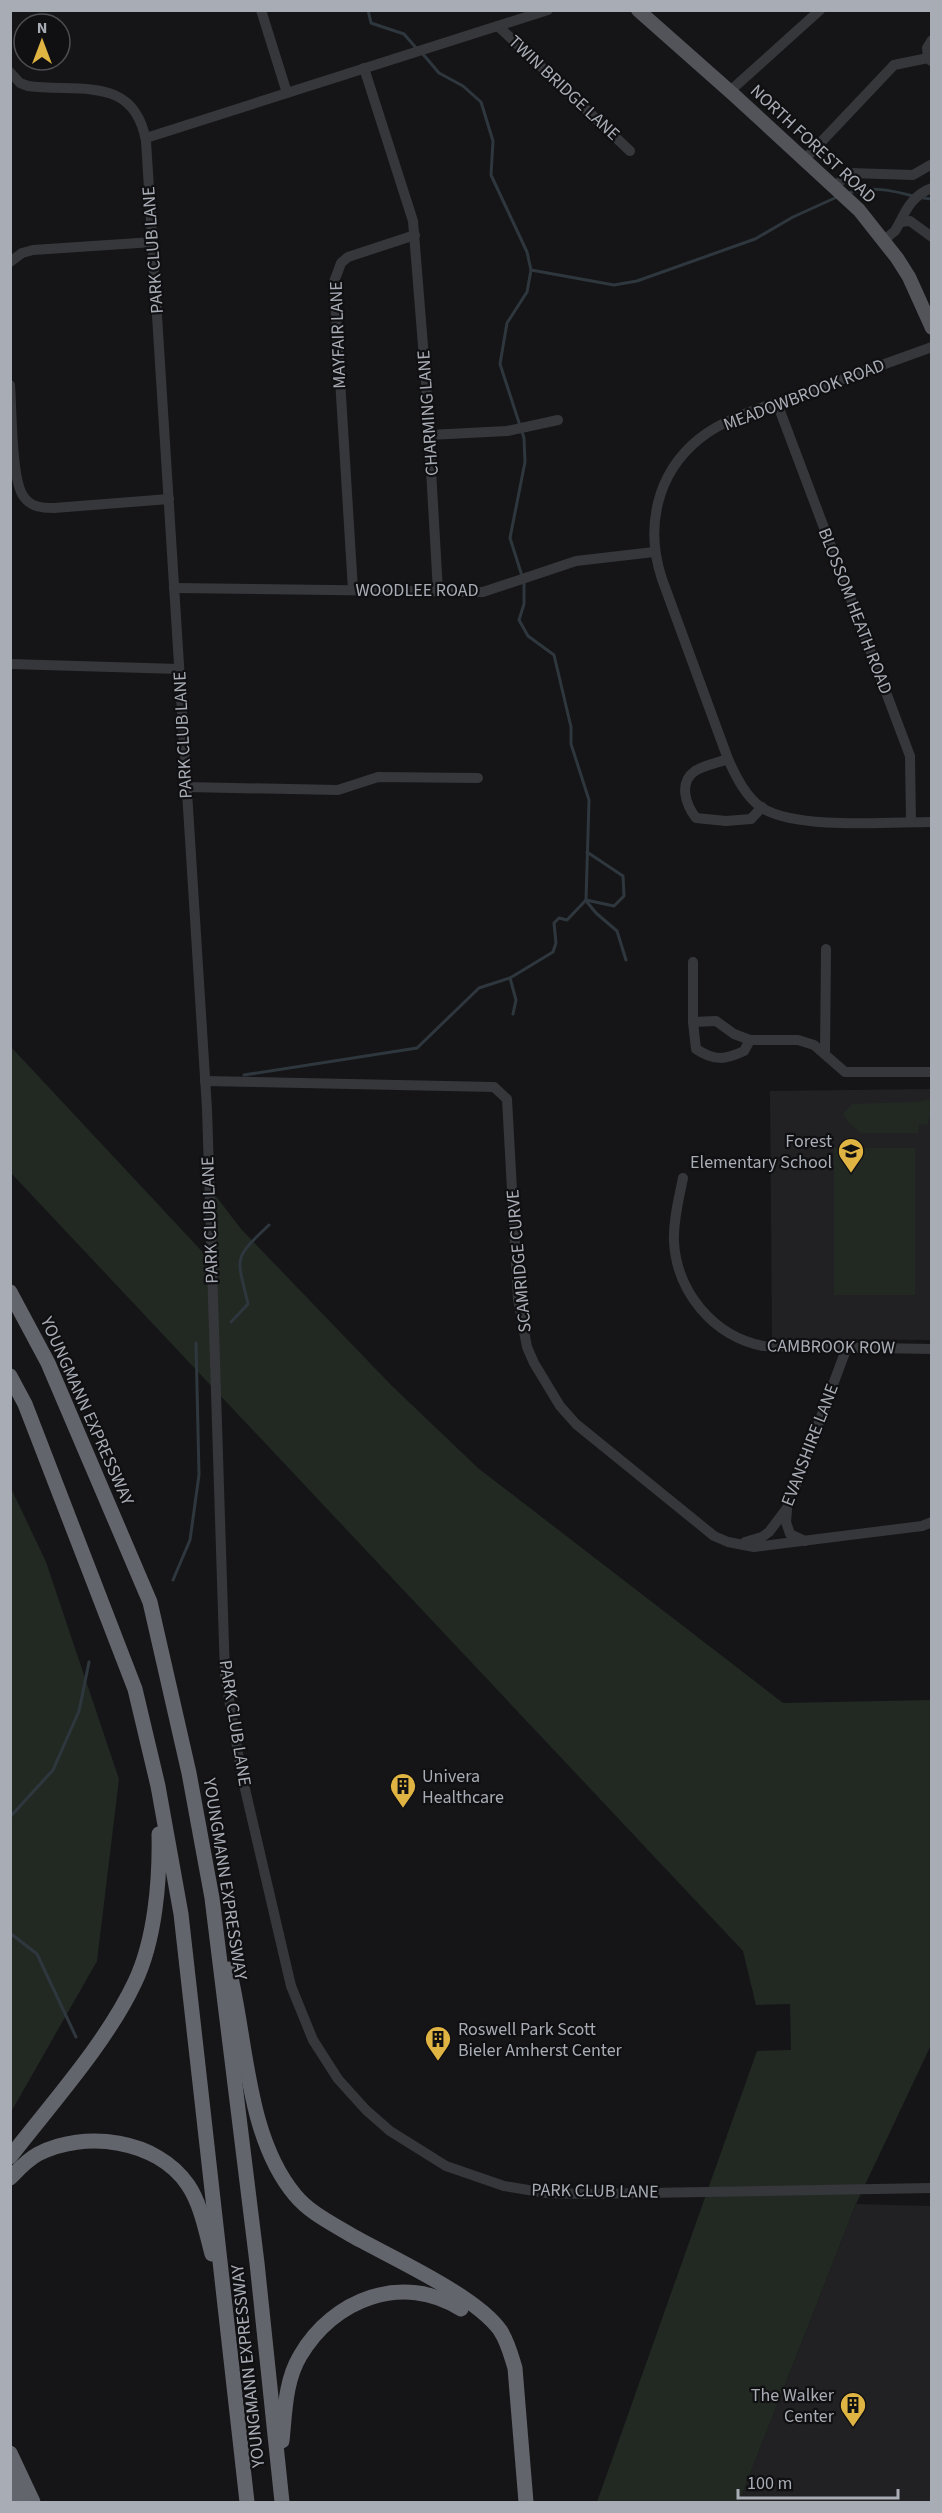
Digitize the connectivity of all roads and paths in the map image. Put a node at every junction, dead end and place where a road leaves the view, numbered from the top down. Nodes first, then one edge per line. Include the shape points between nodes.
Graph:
1 (261, 10) edge
2 (548, 10) edge
3 (638, 10) edge
4 (820, 10) edge
5 (498, 26) junction
6 (932, 40) edge
7 (930, 60) edge
8 (364, 68) junction
9 (10, 72) edge
10 (730, 91) junction
11 (287, 93) junction
12 (146, 138) junction
13 (630, 151) dead end
14 (806, 159) junction
15 (932, 164) edge
16 (836, 186) junction
17 (932, 188) edge
18 (900, 222) junction
19 (414, 235) junction
20 (932, 237) edge
21 (884, 240) junction
22 (153, 242) junction
23 (10, 262) edge
24 (932, 328) edge
25 (932, 347) edge
26 (10, 385) edge
27 (777, 403) junction
28 (558, 420) dead end
29 (429, 435) junction
30 (169, 499) junction
31 (654, 552) junction
32 (174, 588) junction
33 (353, 590) junction
34 (438, 591) junction
35 (10, 664) edge
36 (179, 669) junction
37 (728, 759) junction
38 (478, 778) dead end
39 (186, 787) junction
40 (762, 807) junction
41 (911, 822) junction
42 (932, 822) edge
43 (826, 950) dead end
44 (693, 962) dead end
45 (693, 1022) junction
46 (750, 1040) junction
47 (825, 1054) junction
48 (932, 1072) edge
49 (205, 1081) junction
50 (683, 1178) dead end
51 (10, 1292) edge
52 (847, 1347) junction
53 (932, 1349) edge
54 (10, 1376) edge
55 (787, 1508) junction
56 (932, 1522) edge
57 (806, 1541) junction
58 (728, 1542) junction
59 (158, 1786) junction
60 (212, 1898) junction
61 (10, 2157) edge
62 (10, 2178) edge
63 (932, 2188) edge
64 (223, 2290) junction
65 (10, 2453) edge
66 (279, 2471) junction
67 (10, 2481) edge
68 (21, 2502) edge
69 (33, 2502) edge
70 (247, 2502) edge
71 (282, 2502) edge
72 (519, 2502) edge
73 (526, 2502) edge

1 - 11 street
2 - 5 street
3 - 10 main road, NORTH FOREST ROAD
4 - 10 street
5 - 8 street
5 - 13 street, TWIN BRIDGE LANE
6 - 7 street via 927,48
7 - 14 street via 894,65
8 - 11 street
8 - 19 street via 413,221
9 - 12 street via 28,86 96,88 117,96 139,117
10 - 14 main road, NORTH FOREST ROAD
11 - 12 street
12 - 22 street, PARK CLUB LANE
14 - 16 main road, NORTH FOREST ROAD
15 - 16 street via 913,175 850,173
16 - 21 main road, NORTH FOREST ROAD
17 - 18 street via 923,191 907,207
18 - 20 street via 910,221
18 - 21 street
19 - 29 street, CHARMING LANE
19 - 33 street, MAYFAIR LANE via 348,257 341,263 334,282
21 - 24 main road, NORTH FOREST ROAD via 909,277
22 - 23 street via 33,250
22 - 30 street, PARK CLUB LANE
25 - 27 street, MEADOWBROOK ROAD
26 - 30 street via 17,479 28,502 54,508
27 - 31 street, MEADOWBROOK ROAD via 726,423 700,439 681,458 657,501
27 - 41 street, BLOSSOM HEATH ROAD via 910,756
28 - 29 street via 507,431
29 - 34 street, CHARMING LANE
30 - 32 street, PARK CLUB LANE
31 - 34 street, WOODLEE ROAD via 576,561 483,592
31 - 37 street, MEADOWBROOK ROAD
32 - 33 street, WOODLEE ROAD
32 - 36 street, PARK CLUB LANE
33 - 34 street, WOODLEE ROAD
35 - 36 street
36 - 39 street, PARK CLUB LANE
37 - 40 street, MEADOWBROOK ROAD via 741,784
37 - 40 street via 694,772 685,786 686,805 696,818 726,821 751,819
38 - 39 street via 378,777 338,790
39 - 49 street, PARK CLUB LANE
40 - 41 street via 788,817 816,821
41 - 42 street
43 - 47 street
44 - 45 street
45 - 46 street via 716,1021
45 - 46 street via 696,1049 710,1058 733,1056 744,1051
46 - 47 street via 798,1040
47 - 48 street via 845,1072
49 - 58 street, SCAMRIDGE CURVE via 494,1087 507,1099 518,1299 527,1347 541,1378 576,1424 714,1536
49 - 63 street, PARK CLUB LANE via 230,1713 291,1986 327,2064 366,2110 405,2142 446,2166 504,2186 586,2194
50 - 52 street, CAMBROOK ROW via 674,1235 676,1260 688,1292 708,1317 748,1343
51 - 60 highway, YOUNGMANN EXPRESSWAY via 48,1363 150,1602 189,1773
52 - 53 street, CAMBROOK ROW
52 - 55 street, EVANSHIRE LANE
54 - 59 highway, YOUNGMANN EXPRESSWAY via 25,1404 135,1689
55 - 57 street via 790,1534
55 - 58 street, EVANSHIRE LANE via 762,1537
56 - 57 street, SCAMRIDGE CURVE
57 - 58 street, SCAMRIDGE CURVE via 754,1547
59 - 61 highway via 158,1892 136,1981 105,2033
59 - 64 highway, YOUNGMANN EXPRESSWAY via 181,1914
60 - 66 highway, YOUNGMANN EXPRESSWAY
60 - 73 highway via 255,2103 283,2178 296,2196 325,2220 464,2298 500,2331 515,2368
62 - 64 highway via 37,2155 71,2143 111,2142 151,2154 188,2185
64 - 70 highway, YOUNGMANN EXPRESSWAY
65 - 69 highway
66 - 71 highway, YOUNGMANN EXPRESSWAY
66 - 72 highway via 291,2376 317,2332 337,2315 371,2296 416,2292 446,2300 466,2312 489,2331 500,2347 511,2384
67 - 68 highway

